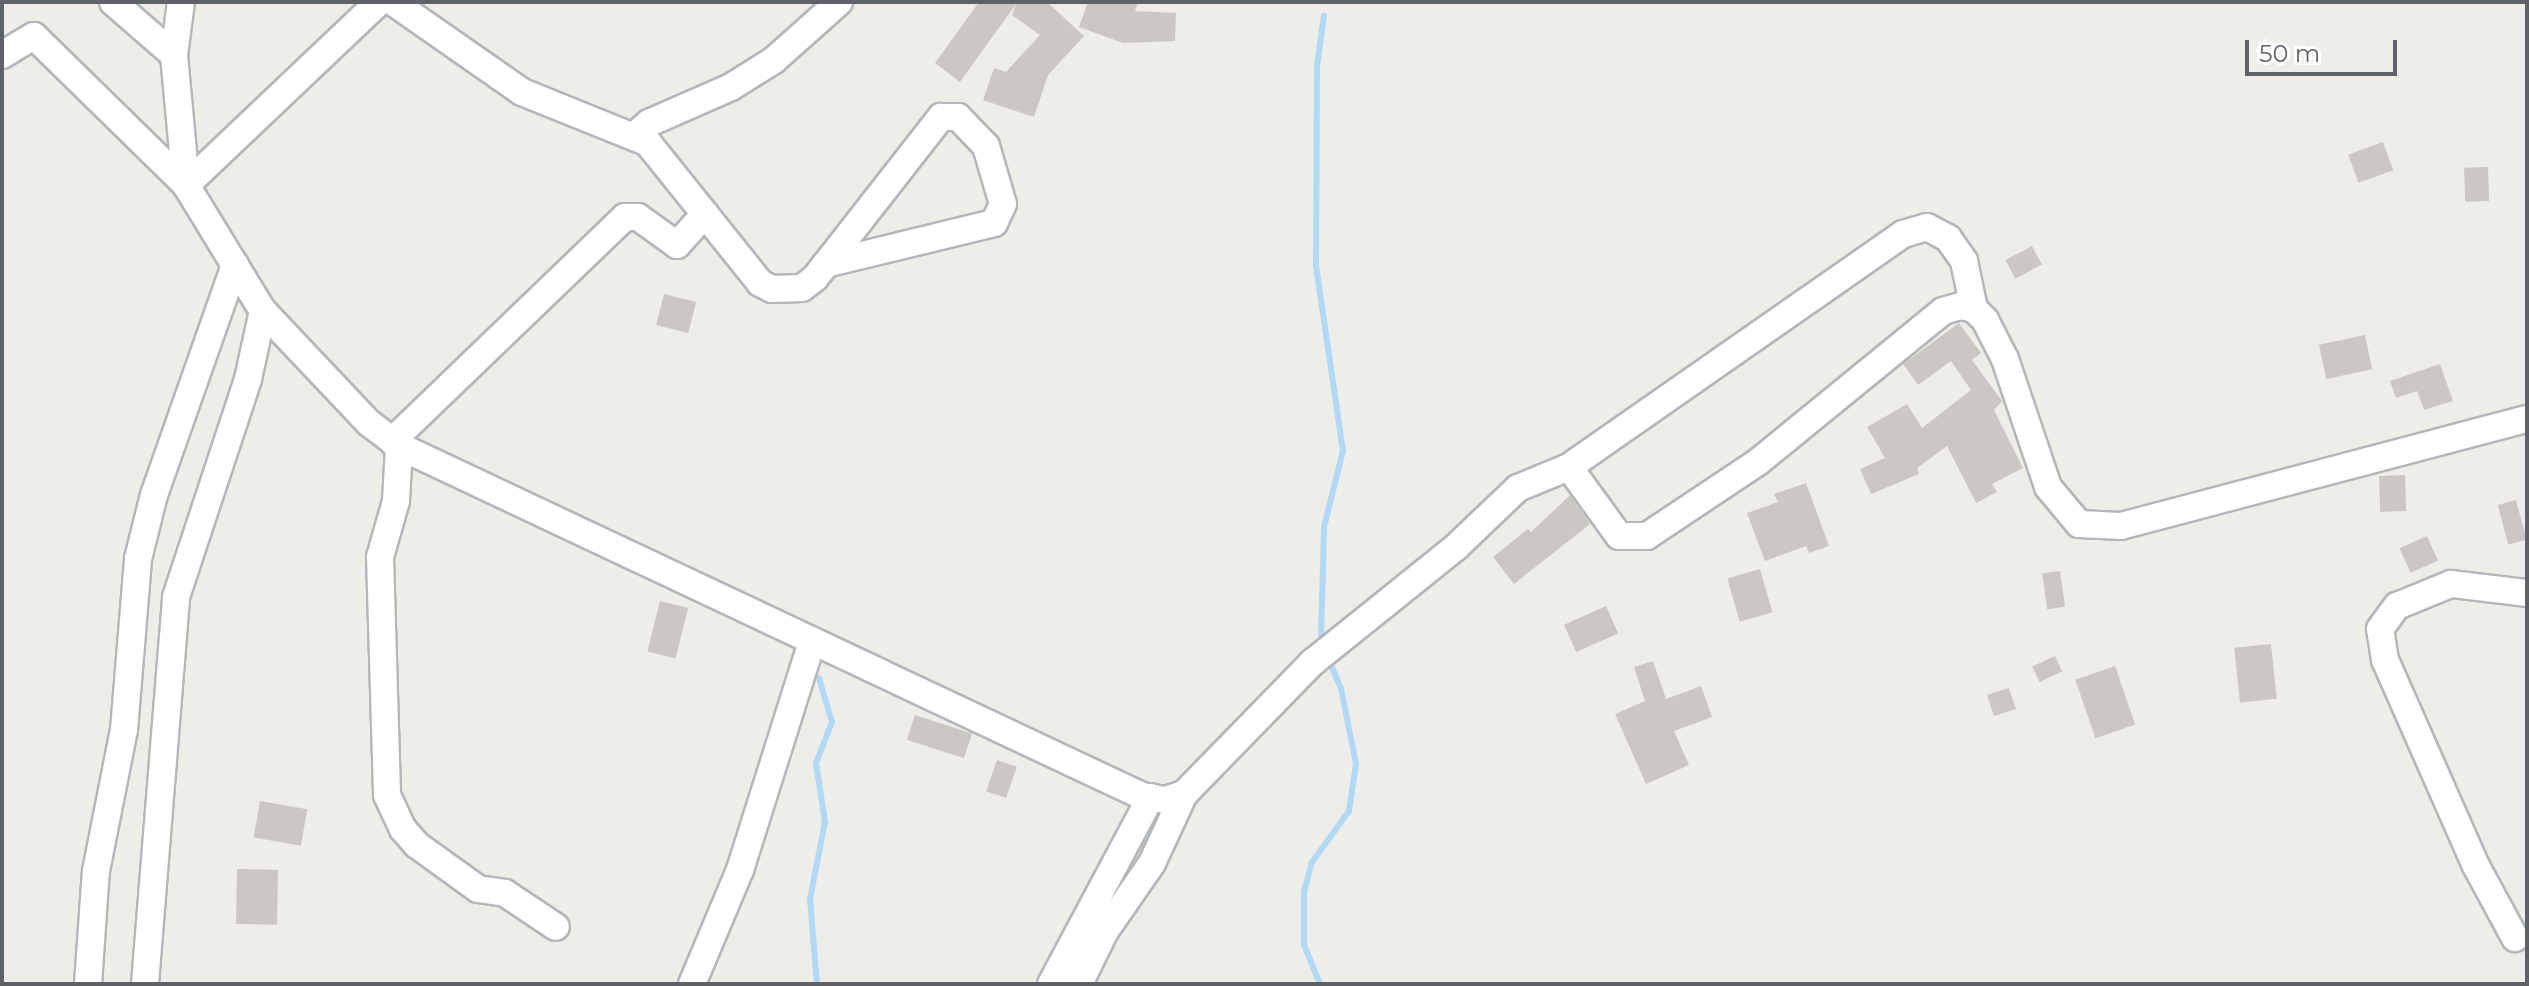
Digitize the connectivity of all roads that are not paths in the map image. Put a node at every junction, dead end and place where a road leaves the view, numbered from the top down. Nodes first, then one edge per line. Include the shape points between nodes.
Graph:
1 (113, 2) edge
2 (181, 2) edge
3 (379, 2) edge
4 (393, 2) edge
5 (839, 2) edge
6 (2, 55) edge
7 (174, 55) junction
8 (634, 136) junction
9 (186, 185) junction
10 (705, 214) junction
11 (826, 264) junction
12 (235, 265) junction
13 (1974, 309) junction
14 (263, 311) junction
15 (2527, 419) edge
16 (395, 444) junction
17 (1569, 467) junction
18 (2527, 593) edge
19 (812, 641) junction
20 (1184, 794) junction
21 (1151, 797) junction
22 (556, 927) dead end
23 (2515, 938) dead end
24 (88, 984) edge
25 (145, 984) edge
26 (692, 984) edge
27 (1051, 984) edge
28 (1079, 984) edge

1 - 7 street
2 - 7 street
3 - 9 street
4 - 8 street via 522,92
5 - 8 street via 774,60 731,87 649,123
6 - 9 street via 34,36
7 - 9 street
8 - 10 street via 648,143
9 - 12 street
10 - 11 street via 760,283 772,289 802,288
10 - 16 street via 677,245 638,217 625,217
11 - 11 street via 941,117 958,117 986,146 1003,204 994,223
12 - 14 street
12 - 24 street via 154,495 138,559 124,730 96,871
13 - 15 street via 2005,359 2048,487 2079,524 2121,526
13 - 17 street via 1943,311 1758,462 1647,536 1619,536
13 - 17 street via 1964,261 1948,238 1927,227 1903,234
14 - 16 street
14 - 25 street via 248,379 176,597
16 - 19 street
16 - 22 street via 396,501 380,557 387,795 417,845 478,889 505,893
17 - 20 street via 1518,488 1436,564 1351,629
18 - 23 street via 2451,584 2397,606 2380,629 2385,660 2470,854
19 - 21 street
19 - 26 street via 740,870
20 - 21 street via 1165,800
20 - 28 street via 1152,863 1105,931
21 - 27 street

